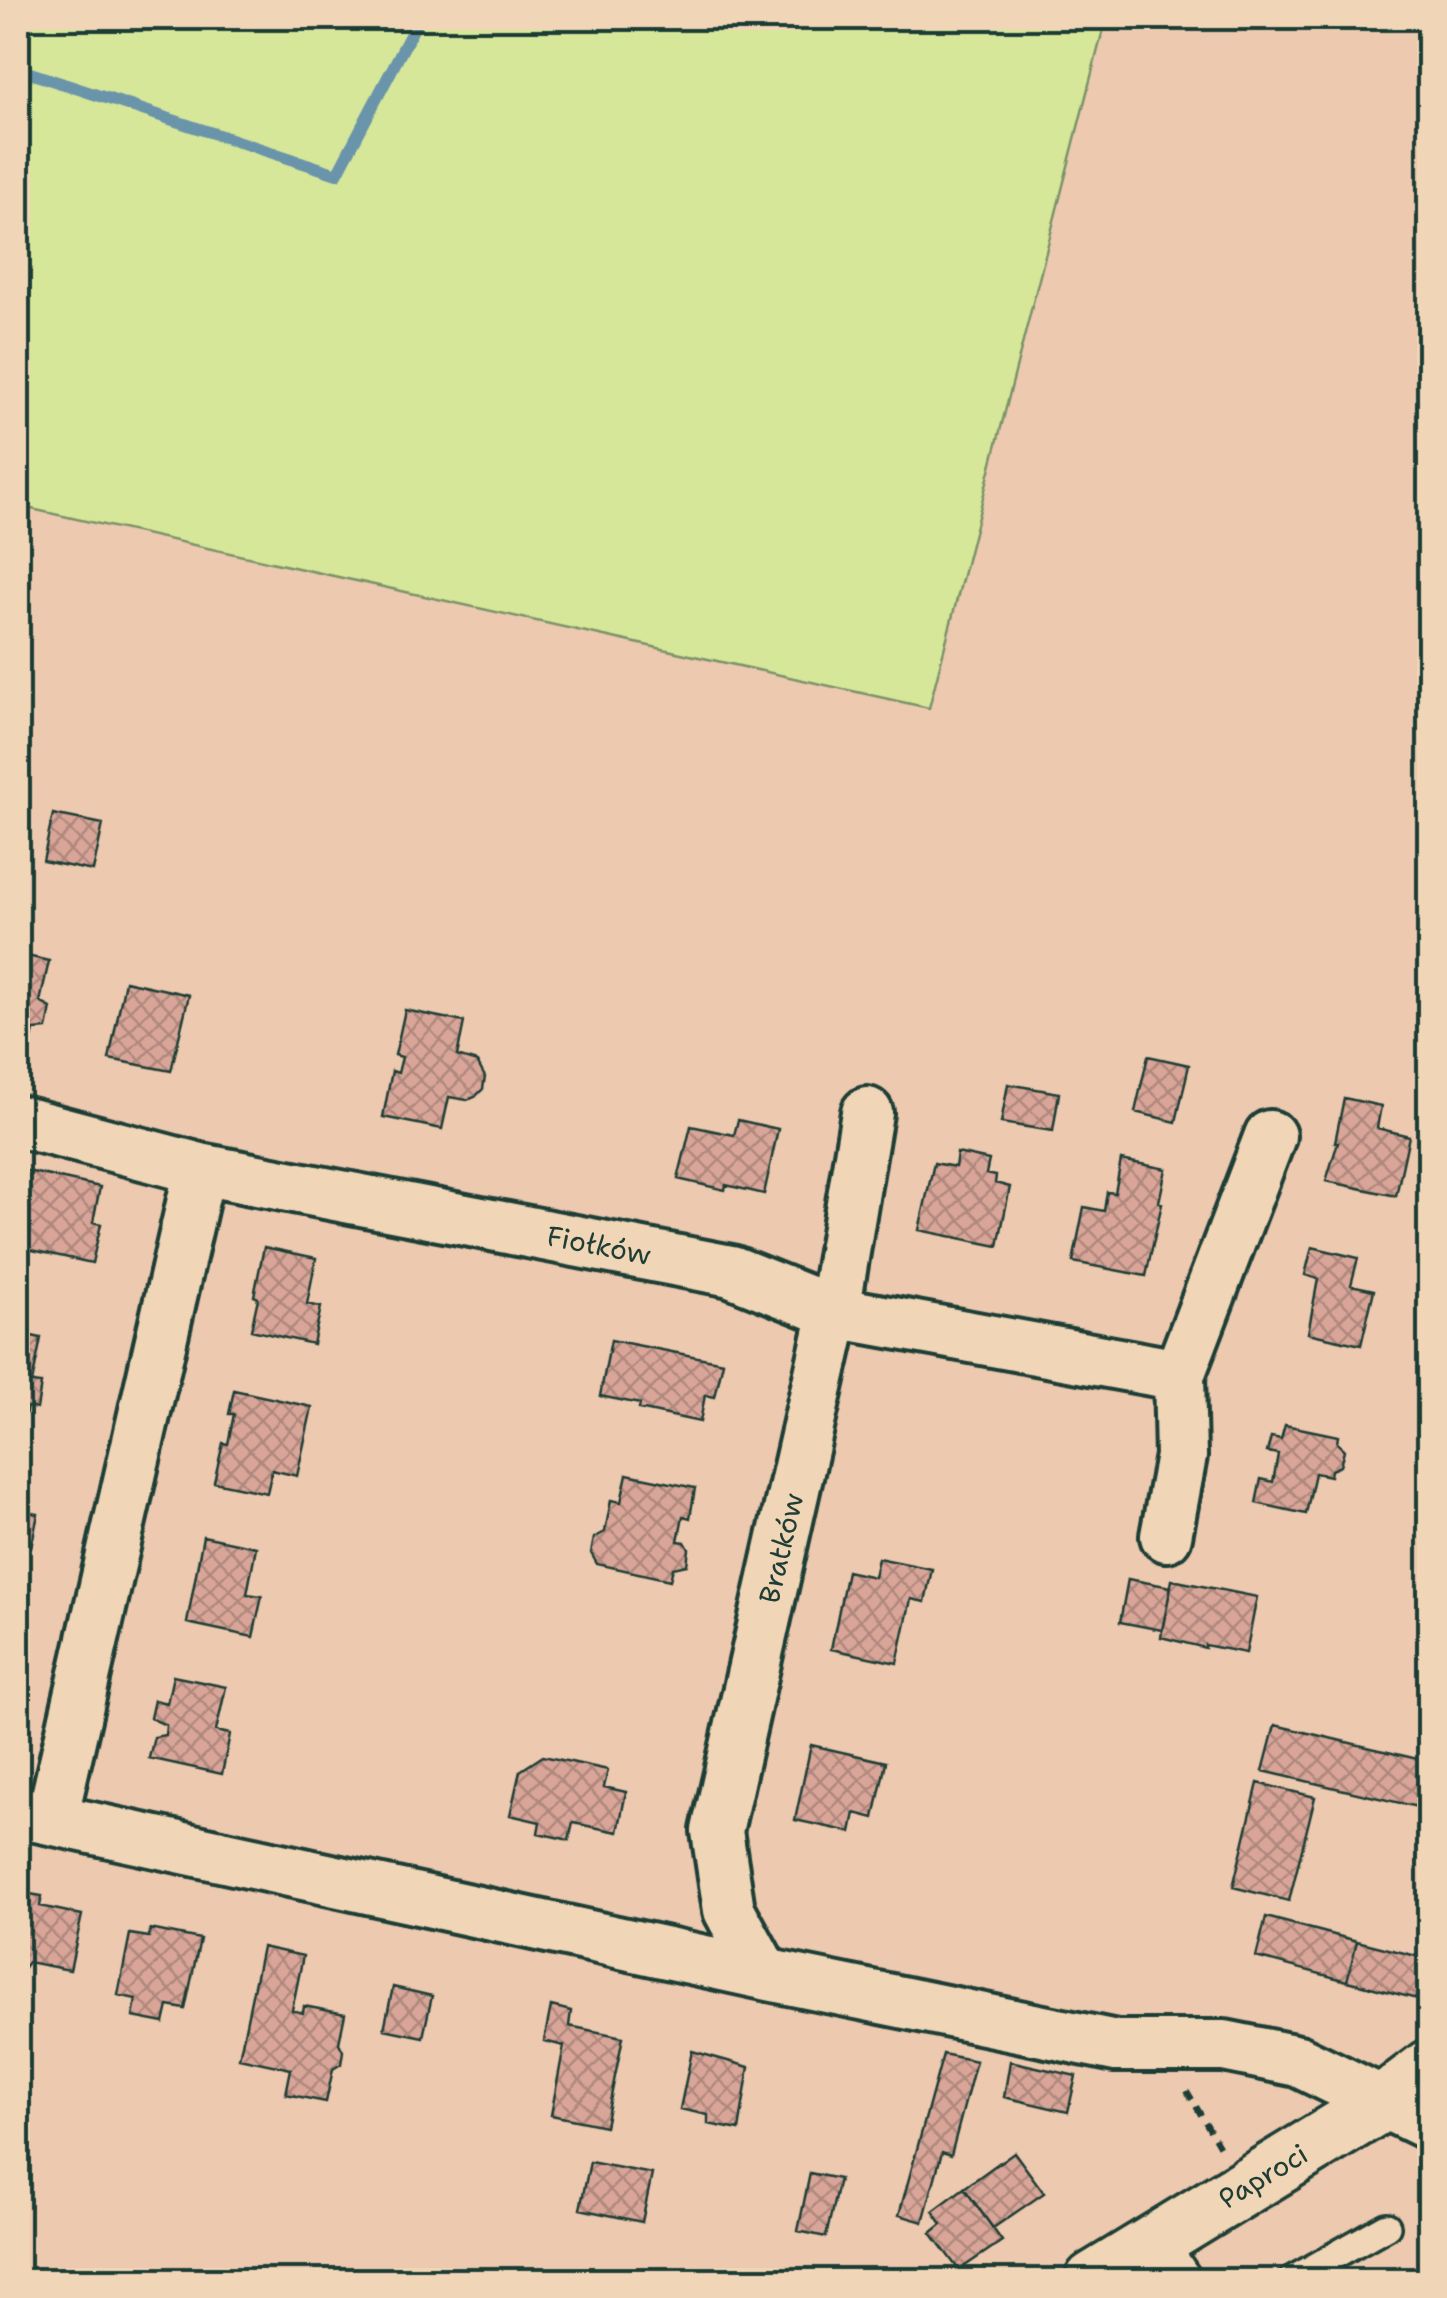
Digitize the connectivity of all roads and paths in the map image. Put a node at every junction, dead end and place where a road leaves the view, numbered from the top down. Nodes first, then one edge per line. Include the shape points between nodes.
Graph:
1 (867, 1113) dead end
2 (18, 1121) edge
3 (1270, 1136) dead end
4 (200, 1168) junction
5 (834, 1312) junction
6 (1178, 1375) junction
7 (1166, 1536) dead end
8 (35, 1816) edge
9 (764, 1974) junction
10 (1430, 2067) edge
11 (1406, 2114) edge
12 (1387, 2226) dead end
13 (1176, 2260) edge
14 (1094, 2280) edge
15 (1290, 2280) edge

1 - 5 street, Bratków
2 - 4 street, Fiołków
3 - 6 street
4 - 5 street, Fiołków via 731,1271
4 - 8 street
5 - 6 street, Fiołków
5 - 9 street, Bratków via 717,1831 730,1910
6 - 7 street via 1181,1456
8 - 9 street
9 - 11 street via 1116,2046 1224,2046 1298,2060
10 - 11 street, Paproci
11 - 13 street, Paproci
12 - 15 lane
13 - 14 street, Paproci

